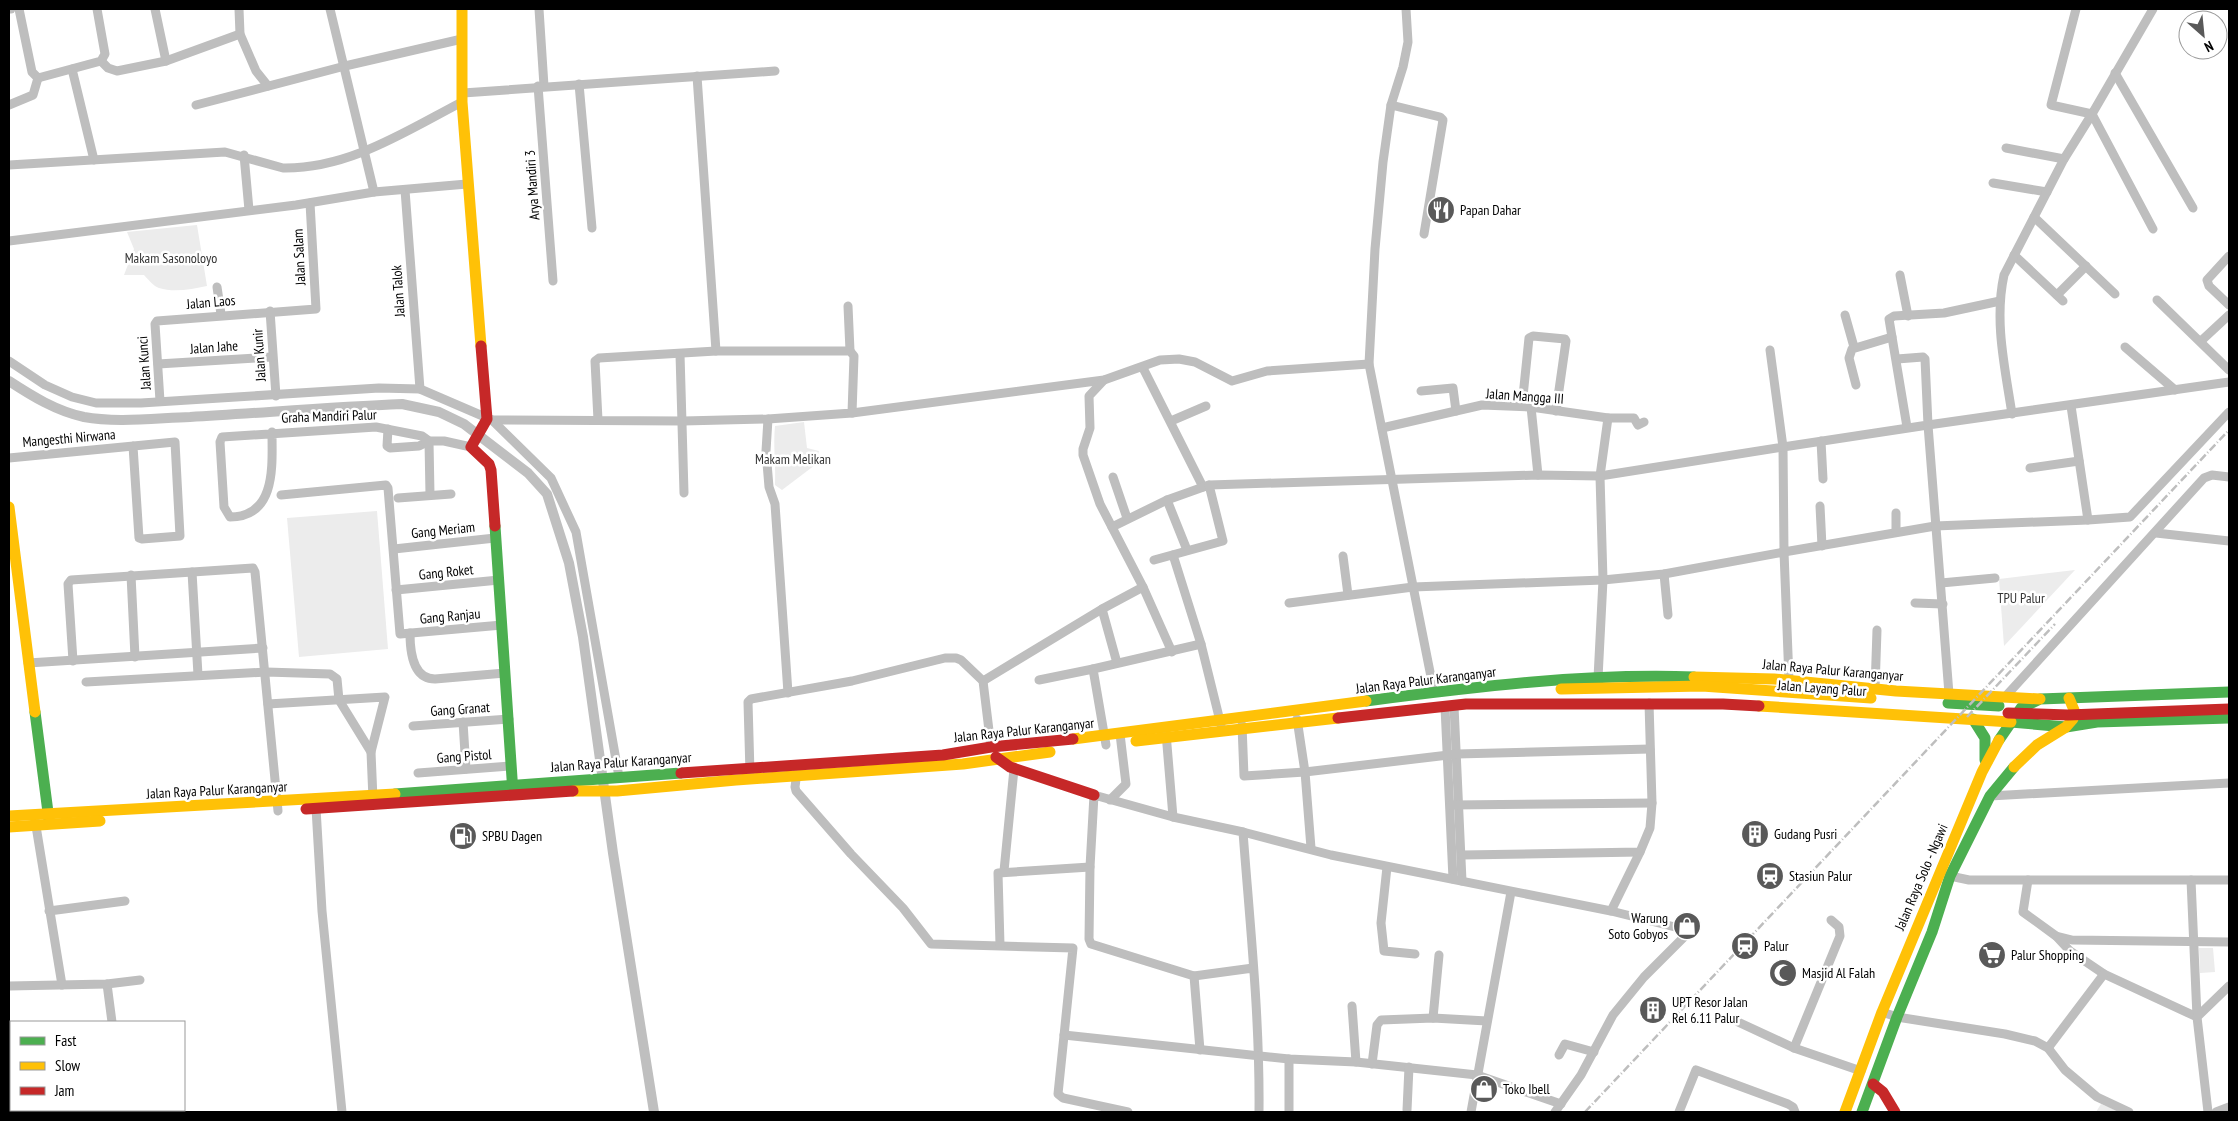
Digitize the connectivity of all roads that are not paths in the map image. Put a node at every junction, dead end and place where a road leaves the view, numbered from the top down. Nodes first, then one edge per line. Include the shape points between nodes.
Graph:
1 (19, 9) edge
2 (97, 9) edge
3 (155, 9) edge
4 (239, 9) edge
5 (330, 9) edge
6 (462, 9) edge
7 (539, 9) edge
8 (1406, 9) edge
9 (2076, 9) edge
10 (2153, 9) edge
11 (240, 34) junction
12 (462, 39) junction
13 (102, 61) junction
14 (166, 61) junction
15 (345, 66) junction
16 (72, 69) junction
17 (775, 70) dead end
18 (2115, 74) junction
19 (697, 76) junction
20 (38, 78) junction
21 (579, 84) junction
22 (268, 86) junction
23 (541, 86) junction
24 (462, 97) junction
25 (9, 105) edge
26 (196, 105) dead end
27 (1391, 105) junction
28 (2092, 114) junction
29 (2006, 148) dead end
30 (366, 152) junction
31 (244, 156) junction
32 (2064, 159) junction
33 (94, 160) junction
34 (9, 165) edge
35 (1993, 183) dead end
36 (467, 184) junction
37 (405, 190) junction
38 (374, 192) junction
39 (2047, 192) junction
40 (310, 203) junction
41 (2193, 208) dead end
42 (249, 210) junction
43 (2034, 217) junction
44 (592, 228) dead end
45 (2154, 229) dead end
46 (1424, 234) dead end
47 (9, 241) edge
48 (2014, 255) junction
49 (2229, 256) edge
50 (2086, 266) junction
51 (1900, 275) dead end
52 (553, 281) dead end
53 (217, 287) dead end
54 (2115, 294) dead end
55 (2000, 297) junction
56 (2156, 300) dead end
57 (2229, 305) edge
58 (848, 306) dead end
59 (316, 309) joint
60 (270, 311) junction
61 (220, 314) junction
62 (1845, 315) dead end
63 (2229, 315) edge
64 (1908, 316) junction
65 (156, 322) joint
66 (1892, 337) junction
67 (2201, 341) junction
68 (1854, 347) junction
69 (2125, 347) dead end
70 (1770, 350) dead end
71 (716, 351) junction
72 (850, 351) junction
73 (680, 354) junction
74 (272, 357) junction
75 (1897, 359) junction
76 (9, 361) edge
77 (158, 364) junction
78 (1369, 364) junction
79 (1143, 368) junction
80 (2229, 370) edge
81 (1104, 380) junction
82 (2229, 382) edge
83 (1856, 385) dead end
84 (420, 389) junction
85 (1421, 390) dead end
86 (2175, 390) junction
87 (276, 396) junction
88 (160, 401) junction
89 (1206, 406) dead end
90 (2071, 406) junction
91 (1527, 407) junction
92 (1456, 411) junction
93 (1556, 411) junction
94 (852, 412) junction
95 (2229, 412) edge
96 (2012, 414) junction
97 (1608, 418) junction
98 (768, 419) junction
99 (488, 420) junction
100 (598, 420) junction
101 (682, 420) junction
102 (1171, 421) junction
103 (1644, 422) dead end
104 (1928, 425) junction
105 (1907, 427) junction
106 (1382, 428) junction
107 (388, 429) junction
108 (272, 432) junction
109 (429, 441) junction
110 (1821, 441) junction
111 (472, 444) junction
112 (133, 446) junction
113 (1783, 447) junction
114 (9, 458) edge
115 (2079, 461) junction
116 (2030, 468) dead end
117 (1538, 475) junction
118 (1600, 476) junction
119 (1113, 477) dead end
120 (2229, 477) edge
121 (1392, 479) junction
122 (1823, 479) dead end
123 (1206, 486) junction
124 (684, 493) dead end
125 (451, 494) dead end
126 (281, 495) dead end
127 (430, 495) junction
128 (398, 498) dead end
129 (1167, 500) junction
130 (1820, 506) dead end
131 (9, 507) edge
132 (1896, 513) dead end
133 (1127, 518) junction
134 (2088, 520) junction
135 (1936, 526) junction
136 (1112, 527) junction
137 (1896, 531) junction
138 (2156, 533) junction
139 (496, 538) junction
140 (2229, 541) edge
141 (1822, 546) junction
142 (394, 548) junction
143 (1187, 550) junction
144 (1784, 552) junction
145 (1173, 555) junction
146 (1343, 556) dead end
147 (1154, 560) dead end
148 (192, 572) junction
149 (1664, 574) junction
150 (131, 575) junction
151 (1995, 578) dead end
152 (499, 580) junction
153 (1602, 580) junction
154 (1941, 583) junction
155 (1143, 587) junction
156 (1413, 587) junction
157 (396, 590) junction
158 (1348, 595) junction
159 (1289, 603) dead end
160 (1915, 603) dead end
161 (1943, 604) junction
162 (1102, 609) junction
163 (1668, 615) dead end
164 (502, 625) junction
165 (1876, 630) dead end
166 (410, 633) junction
167 (1201, 644) junction
168 (263, 648) junction
169 (1172, 652) junction
170 (197, 653) junction
171 (135, 657) junction
172 (73, 661) junction
173 (28, 664) junction
174 (1117, 664) junction
175 (1093, 669) junction
176 (266, 672) junction
177 (505, 673) junction
178 (198, 675) junction
179 (1598, 678) junction
180 (1038, 680) dead end
181 (1789, 680) junction
182 (983, 681) junction
183 (86, 682) dead end
184 (1476, 688) junction
185 (1875, 689) junction
186 (1434, 692) junction
187 (1896, 692) junction
188 (2229, 692) edge
189 (788, 693) junction
190 (1572, 693) junction
191 (1949, 694) junction
192 (2005, 697) junction
193 (2069, 698) junction
194 (2098, 698) junction
195 (2040, 699) junction
196 (339, 700) junction
197 (2229, 702) edge
198 (1649, 703) junction
199 (268, 704) junction
200 (1473, 704) junction
201 (1450, 706) junction
202 (2229, 709) edge
203 (1894, 715) junction
204 (1242, 717) junction
205 (1297, 717) junction
206 (2229, 718) edge
207 (509, 719) junction
208 (1973, 720) junction
209 (463, 722) junction
210 (2011, 722) junction
211 (2097, 722) junction
212 (1221, 725) junction
213 (414, 726) dead end
214 (2066, 727) junction
215 (1242, 730) junction
216 (1166, 733) junction
217 (1120, 739) junction
218 (1106, 740) junction
219 (1650, 749) junction
220 (371, 752) junction
221 (993, 753) junction
222 (1453, 754) junction
223 (512, 766) junction
224 (466, 769) junction
225 (1014, 769) junction
226 (797, 771) junction
227 (418, 772) dead end
228 (1305, 772) junction
229 (1982, 772) junction
230 (750, 774) junction
231 (616, 777) junction
232 (594, 784) junction
233 (2229, 784) edge
234 (513, 789) junction
235 (1094, 795) junction
236 (1990, 796) junction
237 (373, 800) junction
238 (1110, 800) junction
239 (1652, 803) junction
240 (315, 804) junction
241 (1455, 804) junction
242 (278, 806) junction
243 (9, 816) edge
244 (1173, 818) junction
245 (48, 820) junction
246 (35, 821) junction
247 (9, 827) edge
248 (1243, 832) junction
249 (1311, 848) junction
250 (1640, 852) junction
251 (1462, 855) junction
252 (1090, 867) junction
253 (1387, 867) junction
254 (1004, 871) junction
255 (1950, 876) junction
256 (1458, 880) junction
257 (2028, 880) junction
258 (2191, 880) junction
259 (2229, 880) edge
260 (1512, 892) junction
261 (125, 901) dead end
262 (49, 911) junction
263 (1611, 911) junction
264 (1831, 920) dead end
265 (2056, 936) junction
266 (2192, 942) junction
267 (2229, 942) edge
268 (1000, 945) junction
269 (1414, 954) dead end
270 (1439, 955) dead end
271 (1253, 968) junction
272 (2104, 974) junction
273 (1194, 976) junction
274 (140, 980) dead end
275 (107, 984) junction
276 (62, 985) junction
277 (9, 986) edge
278 (2229, 986) edge
279 (1352, 1006) dead end
280 (1882, 1012) junction
281 (2197, 1017) junction
282 (1433, 1018) junction
283 (1897, 1018) junction
284 (112, 1021) edge
285 (1487, 1021) junction
286 (1738, 1022) dead end
287 (1064, 1035) junction
288 (1794, 1048) junction
289 (2048, 1048) junction
290 (1200, 1050) junction
291 (1594, 1052) junction
292 (1559, 1055) dead end
293 (1260, 1056) junction
294 (1289, 1060) junction
295 (1356, 1062) junction
296 (1372, 1064) junction
297 (1410, 1067) junction
298 (1860, 1071) junction
299 (1477, 1075) junction
300 (1873, 1084) junction
301 (1561, 1104) junction
302 (2229, 1106) edge
303 (1407, 1110) dead end
304 (342, 1112) edge
305 (1128, 1112) edge
306 (1259, 1112) edge
307 (1289, 1112) edge
308 (1471, 1112) edge
309 (1555, 1112) edge
310 (1679, 1112) edge
311 (1795, 1112) edge
312 (1845, 1112) edge
313 (1862, 1112) edge
314 (1895, 1112) edge
315 (2129, 1112) edge
316 (2208, 1112) edge
317 (2216, 1112) edge

1 - 20 street via 32,72
2 - 13 street via 105,54
3 - 14 street
4 - 11 street
5 - 15 street
6 - 12 main road
7 - 23 street, Arya Mandiri 3
8 - 27 street via 1408,42
9 - 28 street via 2051,105
10 - 18 street
11 - 14 street
11 - 22 street via 256,71
12 - 15 street
12 - 24 main road
13 - 14 street via 117,71
13 - 16 street
15 - 22 street
15 - 30 street
16 - 20 street
16 - 33 street
17 - 19 street
18 - 28 street
18 - 41 street
19 - 21 street
19 - 71 street
20 - 25 street via 33,94
21 - 23 street
21 - 44 street
22 - 26 street
23 - 24 street
23 - 52 street, Arya Mandiri 3
24 - 30 street
24 - 36 main road
27 - 46 street via 1443,120
27 - 78 street via 1375,249
28 - 32 street
28 - 45 street
29 - 32 street
30 - 31 street via 292,168
30 - 38 street
31 - 33 street via 213,152
31 - 42 street
32 - 39 street
33 - 34 street
35 - 39 street
36 - 37 street
36 - 99 main road
37 - 38 street
37 - 84 street, Jalan Talok
38 - 40 street
39 - 43 street
40 - 42 street
40 - 59 street, Jalan Salam
42 - 47 street
43 - 48 street
43 - 50 street
48 - 50 street via 2060,298
48 - 55 street via 2002,282
49 - 57 street via 2207,280
50 - 54 street
51 - 64 street
53 - 61 street
55 - 64 street via 1944,313
55 - 96 street via 2000,334
56 - 67 street
58 - 72 street
59 - 60 street, Jalan Laos
60 - 61 street, Jalan Laos
60 - 74 street, Jalan Kunir
61 - 65 street, Jalan Laos
62 - 68 street
63 - 67 street
64 - 66 street via 1889,319
65 - 77 street, Jalan Kunci
66 - 68 street
66 - 75 street
67 - 80 street
68 - 83 street via 1849,358
69 - 86 street
70 - 113 street
71 - 72 street
71 - 73 street
72 - 94 street via 854,356
73 - 100 street via 596,358
73 - 101 street
74 - 77 street, Jalan Jahe
74 - 87 street, Jalan Kunir
75 - 104 street via 1924,359
75 - 105 street
76 - 88 street via 45,385 72,396 96,402
77 - 88 street, Jalan Kunci
78 - 79 street via 1267,371 1232,381 1190,360 1160,360
78 - 106 street
79 - 81 street
79 - 102 street
81 - 94 street
81 - 136 street via 1089,396 1090,428 1082,452 1100,504
82 - 86 street
84 - 87 street via 380,388
84 - 99 street
85 - 92 street via 1452,388
86 - 90 street
87 - 88 street
89 - 102 street
90 - 96 street
90 - 115 street
91 - 92 street, Jalan Mangga III via 1482,405
91 - 93 street, Jalan Mangga III
91 - 93 street via 1529,338 1565,339
91 - 117 street
92 - 106 street, Jalan Mangga III
93 - 97 street, Jalan Mangga III
94 - 98 street
95 - 134 street via 2130,517
96 - 104 street
97 - 103 street, Jalan Mangga III via 1634,418 1638,425
97 - 118 street
98 - 101 street
98 - 189 street via 768,488 775,504
99 - 100 street
99 - 111 main road
99 - 231 street via 551,478 576,532
100 - 101 street
101 - 124 street
102 - 123 street
104 - 105 street
104 - 135 street
105 - 110 street
106 - 121 street
107 - 108 street, Graha Mandiri Palur
107 - 109 street, Graha Mandiri Palur via 422,436
107 - 109 street, Graha Mandiri Palur via 387,446 390,448 419,446
108 - 108 street, Graha Mandiri Palur via 220,438 224,508 230,517 251,512 270,488
109 - 111 street, Graha Mandiri Palur
109 - 127 street
110 - 113 street
110 - 122 street
111 - 139 main road via 491,470
112 - 112 street, Mangesthi Nirwana via 139,538 180,536 175,442
112 - 114 street, Mangesthi Nirwana
113 - 118 street
113 - 144 street
115 - 116 street
115 - 134 street
117 - 118 street
117 - 121 street
118 - 153 street
119 - 133 street
120 - 138 street via 2212,475 2204,478
121 - 123 street
121 - 156 street
123 - 129 street
123 - 143 street via 1223,542
125 - 127 street
126 - 142 street via 386,485
127 - 128 street
129 - 133 street
129 - 143 street
130 - 141 street
131 - 173 main road
132 - 137 street
133 - 136 street
134 - 135 street
135 - 137 street
135 - 154 street
136 - 155 street
137 - 141 street
138 - 140 street
138 - 192 street
139 - 142 street, Gang Meriam
139 - 152 main road
141 - 144 street
142 - 157 street
143 - 145 street
144 - 149 street
144 - 181 street
145 - 147 street
145 - 167 street
146 - 158 street
148 - 150 street
148 - 168 street via 250,567 254,570
148 - 170 street
149 - 153 street
149 - 163 street
150 - 171 street
150 - 172 street via 73,579 69,582
151 - 154 street
152 - 157 street, Gang Roket
152 - 164 main road
153 - 156 street
153 - 179 street
154 - 161 street
155 - 162 street
155 - 169 street
156 - 158 street
156 - 186 street
157 - 166 street, Gang Ranjau via 400,634
158 - 159 street
160 - 161 street
161 - 191 street
162 - 174 street
162 - 182 street
164 - 166 street, Gang Ranjau
164 - 177 main road
165 - 185 street
166 - 177 street via 413,661 425,678
167 - 169 street
167 - 212 street
168 - 170 street
168 - 176 street
169 - 174 street
170 - 171 street
170 - 178 street
171 - 172 street
172 - 173 street
173 - 245 main road
174 - 175 street
175 - 180 street
175 - 218 street
176 - 178 street
176 - 196 street via 333,675 338,682
176 - 199 street
177 - 207 main road
178 - 183 street
179 - 181 main road, Jalan Raya Palur Karanganyar via 1676,676
179 - 184 main road, Jalan Raya Palur Karanganyar
181 - 185 main road, Jalan Raya Palur Karanganyar
182 - 189 street via 961,660 951,658
182 - 221 street
184 - 186 main road, Jalan Raya Palur Karanganyar
184 - 190 main road, Jalan Layang Palur
185 - 187 main road, Jalan Raya Palur Karanganyar
186 - 205 main road, Jalan Raya Palur Karanganyar
187 - 191 main road, Jalan Raya Palur Karanganyar
187 - 203 main road via 1902,699 1901,707
188 - 194 main road, Jalan Raya Solo - Ngawi
189 - 230 street via 748,701
190 - 197 main road, Jalan Layang Palur via 1702,686 2036,708
190 - 200 main road, Jalan Layang Palur
190 - 202 main road, Jalan Layang Palur via 1686,695 1954,712 2068,715
191 - 192 main road, Jalan Raya Palur Karanganyar
192 - 195 main road, Jalan Raya Palur Karanganyar
193 - 194 main road, Jalan Raya Solo - Ngawi
193 - 195 main road, Jalan Raya Solo - Ngawi
193 - 214 main road via 2074,714
194 - 211 main road via 2092,703 2091,711
195 - 210 main road, Jalan Raya Solo - Ngawi via 2021,708
196 - 199 street
196 - 220 street
196 - 220 street via 385,697
198 - 200 main road, Jalan Raya Palur Karanganyar
198 - 203 main road, Jalan Raya Palur Karanganyar via 1787,706
198 - 219 street
199 - 242 street
200 - 201 main road, Jalan Raya Palur Karanganyar
201 - 205 main road, Jalan Raya Palur Karanganyar
201 - 222 street
203 - 208 main road, Jalan Raya Palur Karanganyar
204 - 205 main road, Jalan Raya Palur Karanganyar
204 - 212 main road, Jalan Raya Palur Karanganyar
204 - 215 street
205 - 215 main road, Jalan Raya Palur Karanganyar
205 - 228 street
206 - 211 main road, Jalan Raya Solo - Ngawi
207 - 209 street, Gang Granat
207 - 223 main road
208 - 210 main road, Jalan Raya Palur Karanganyar
208 - 229 main road via 1982,728 1986,741
209 - 213 street, Gang Granat
209 - 224 street
210 - 214 main road, Jalan Raya Palur Karanganyar
210 - 229 main road, Jalan Raya Solo - Ngawi
211 - 214 main road, Jalan Raya Solo - Ngawi
212 - 215 main road, Jalan Raya Palur Karanganyar
212 - 216 main road, Jalan Raya Palur Karanganyar
214 - 236 main road, Jalan Raya Solo - Ngawi via 2019,760
215 - 228 street via 1244,776
216 - 217 main road, Jalan Raya Palur Karanganyar
216 - 244 street
217 - 218 main road, Jalan Raya Palur Karanganyar
217 - 238 street via 1126,784
218 - 221 main road, Jalan Raya Palur Karanganyar
219 - 222 street
219 - 239 street
220 - 237 street
221 - 225 main road
221 - 226 main road, Jalan Raya Palur Karanganyar via 943,755
222 - 228 street
222 - 241 street
223 - 224 street, Gang Pistol
223 - 234 main road
224 - 227 street, Gang Pistol
225 - 235 main road
225 - 254 street
226 - 230 main road, Jalan Raya Palur Karanganyar
226 - 268 street via 796,791 903,908 931,944
228 - 249 street
229 - 280 main road, Jalan Raya Solo - Ngawi
230 - 231 main road, Jalan Raya Palur Karanganyar
230 - 232 main road, Jalan Raya Palur Karanganyar via 617,791
231 - 232 main road, Jalan Raya Palur Karanganyar
232 - 234 main road, Jalan Raya Palur Karanganyar
233 - 236 street
234 - 237 main road, Jalan Raya Palur Karanganyar
235 - 238 street
235 - 252 street
236 - 255 main road, Jalan Raya Solo - Ngawi
237 - 240 main road, Jalan Raya Palur Karanganyar
238 - 244 street
239 - 241 street
239 - 250 street via 1650,828
240 - 242 main road, Jalan Raya Palur Karanganyar
240 - 304 street
241 - 251 street
241 - 256 street
242 - 245 main road, Jalan Raya Palur Karanganyar
243 - 246 main road, Jalan Raya Palur Karanganyar
244 - 248 street
245 - 246 main road, Jalan Raya Palur Karanganyar
246 - 247 main road, Jalan Raya Palur Karanganyar
246 - 262 street
248 - 249 street
248 - 271 street
249 - 253 street
250 - 251 street
250 - 263 street
251 - 256 street
252 - 254 street
252 - 273 street via 1091,944
253 - 256 street
253 - 269 street via 1381,923 1384,951
254 - 268 street via 998,874
255 - 257 street via 1969,880
255 - 283 main road, Jalan Raya Solo - Ngawi via 1932,932
256 - 260 street
257 - 258 street
257 - 265 street via 2023,912
258 - 259 street
258 - 266 street
260 - 263 street
260 - 285 street
261 - 262 street
262 - 276 street
263 - 291 street via 1683,930 1685,934 1613,1016
264 - 288 street via 1839,927 1840,936
265 - 266 street via 2072,940
265 - 272 street via 2070,951
266 - 267 street
266 - 281 street
268 - 287 street via 1074,949
270 - 282 street
271 - 273 street
271 - 293 street
272 - 281 street
272 - 289 street
273 - 290 street
274 - 275 street
275 - 276 street
275 - 284 street
276 - 277 street
278 - 281 street
279 - 295 street
280 - 283 street
280 - 298 main road, Jalan Raya Solo - Ngawi
281 - 316 street
282 - 285 street
282 - 296 street via 1387,1018 1378,1021
283 - 289 street via 2005,1034 2029,1039
283 - 300 main road, Jalan Raya Solo - Ngawi
285 - 299 street
286 - 288 street
287 - 290 street
287 - 305 street via 1058,1094 1063,1098
288 - 298 street
289 - 315 street via 2079,1083 2097,1097
290 - 293 street
291 - 292 street via 1565,1044
291 - 301 street
293 - 294 street
293 - 306 street
294 - 295 street
294 - 307 street
295 - 296 street
296 - 297 street
297 - 299 street
297 - 303 street
298 - 312 main road, Jalan Raya Solo - Ngawi
299 - 301 street
299 - 308 street
300 - 313 main road, Jalan Raya Solo - Ngawi
300 - 314 main road via 1881,1089
301 - 309 street
302 - 317 street
310 - 311 street via 1696,1070 1788,1104

